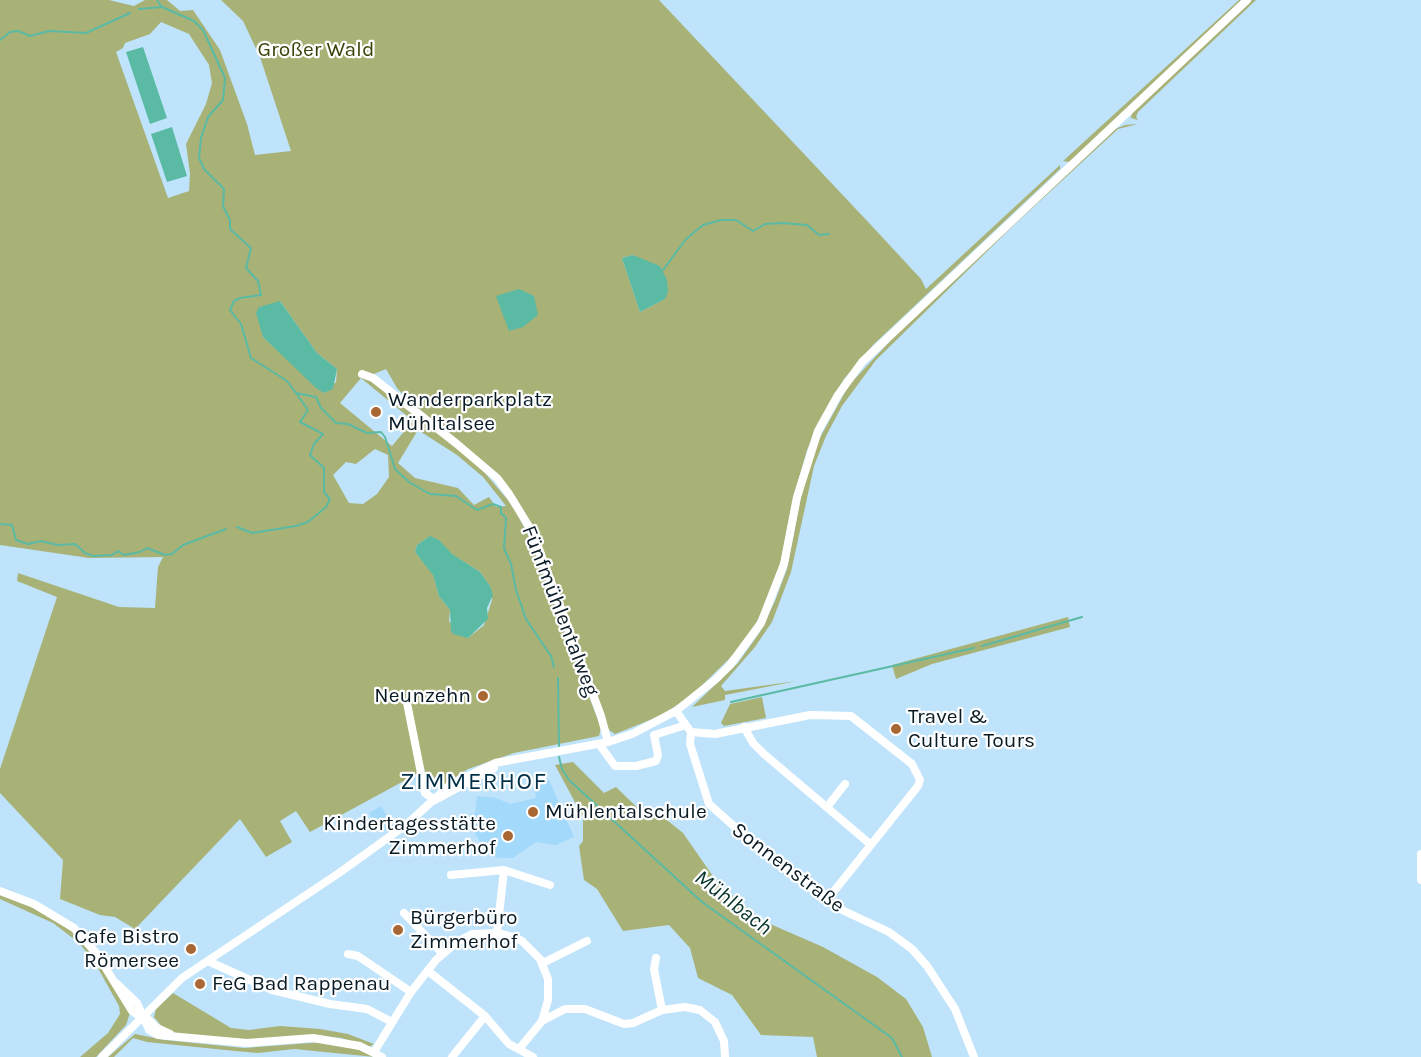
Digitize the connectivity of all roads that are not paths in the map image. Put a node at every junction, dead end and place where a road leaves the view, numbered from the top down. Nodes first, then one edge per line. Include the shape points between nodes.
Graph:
1 (1247, 0) edge
2 (362, 374) dead end
3 (407, 703) dead end
4 (676, 711) junction
5 (744, 727) junction
6 (689, 728) junction
7 (608, 742) junction
8 (598, 744) junction
9 (845, 784) dead end
10 (435, 800) junction
11 (827, 807) junction
12 (870, 844) junction
13 (1421, 854) edge
14 (504, 870) junction
15 (451, 875) dead end
16 (1421, 880) edge
17 (550, 885) dead end
18 (0, 891) edge
19 (827, 900) junction
20 (404, 913) dead end
21 (497, 933) junction
22 (587, 941) dead end
23 (442, 953) junction
24 (348, 954) dead end
25 (656, 958) dead end
26 (210, 962) junction
27 (543, 963) junction
28 (428, 971) junction
29 (411, 992) junction
30 (548, 1000) junction
31 (565, 1009) junction
32 (662, 1010) junction
33 (486, 1016) junction
34 (142, 1018) junction
35 (542, 1021) junction
36 (392, 1022) junction
37 (519, 1049) junction
38 (374, 1052) junction
39 (102, 1057) edge
40 (382, 1057) edge
41 (452, 1057) edge
42 (533, 1057) edge
43 (724, 1057) edge
44 (974, 1057) edge

1 - 4 street via 862,362 818,431 806,463 784,564 761,622 730,665
2 - 7 street, Fünfmühlentalweg via 380,383 457,444 497,478 509,494 533,533
3 - 10 street via 425,793
4 - 6 street, Sonnenstraße
4 - 7 street
5 - 6 street via 715,734
5 - 11 street via 764,754
5 - 12 street via 810,715 851,716 912,764 920,780 918,786
6 - 8 street via 654,735 656,760 636,766 615,766
6 - 19 street, Sonnenstraße via 690,744 709,804 762,851
7 - 8 street
8 - 10 street via 476,770 451,784
9 - 11 street
10 - 26 street via 347,868
11 - 12 street
12 - 19 street
13 - 16 street
14 - 15 street
14 - 17 street
14 - 21 street
18 - 34 street via 34,904 74,928 116,983 137,1003
19 - 44 street, Sonnenstraße via 889,932 912,949 955,1009
20 - 23 street
21 - 23 street via 472,934
21 - 27 street via 522,941
22 - 27 street
23 - 28 street
24 - 29 street via 358,956
25 - 32 street via 654,969
26 - 34 street via 182,978
26 - 36 street via 295,997 367,1009
27 - 30 street
28 - 29 street
28 - 33 street
29 - 36 street
30 - 31 street via 553,1008
30 - 35 street
31 - 32 street via 594,1012 624,1024
31 - 35 street
32 - 43 street via 686,1007 705,1013 722,1034
33 - 37 street via 509,1044
33 - 41 street
34 - 38 street via 149,1030 158,1035 247,1043 313,1038 345,1042
34 - 39 street
35 - 37 street
36 - 38 street
37 - 42 street
38 - 40 street

